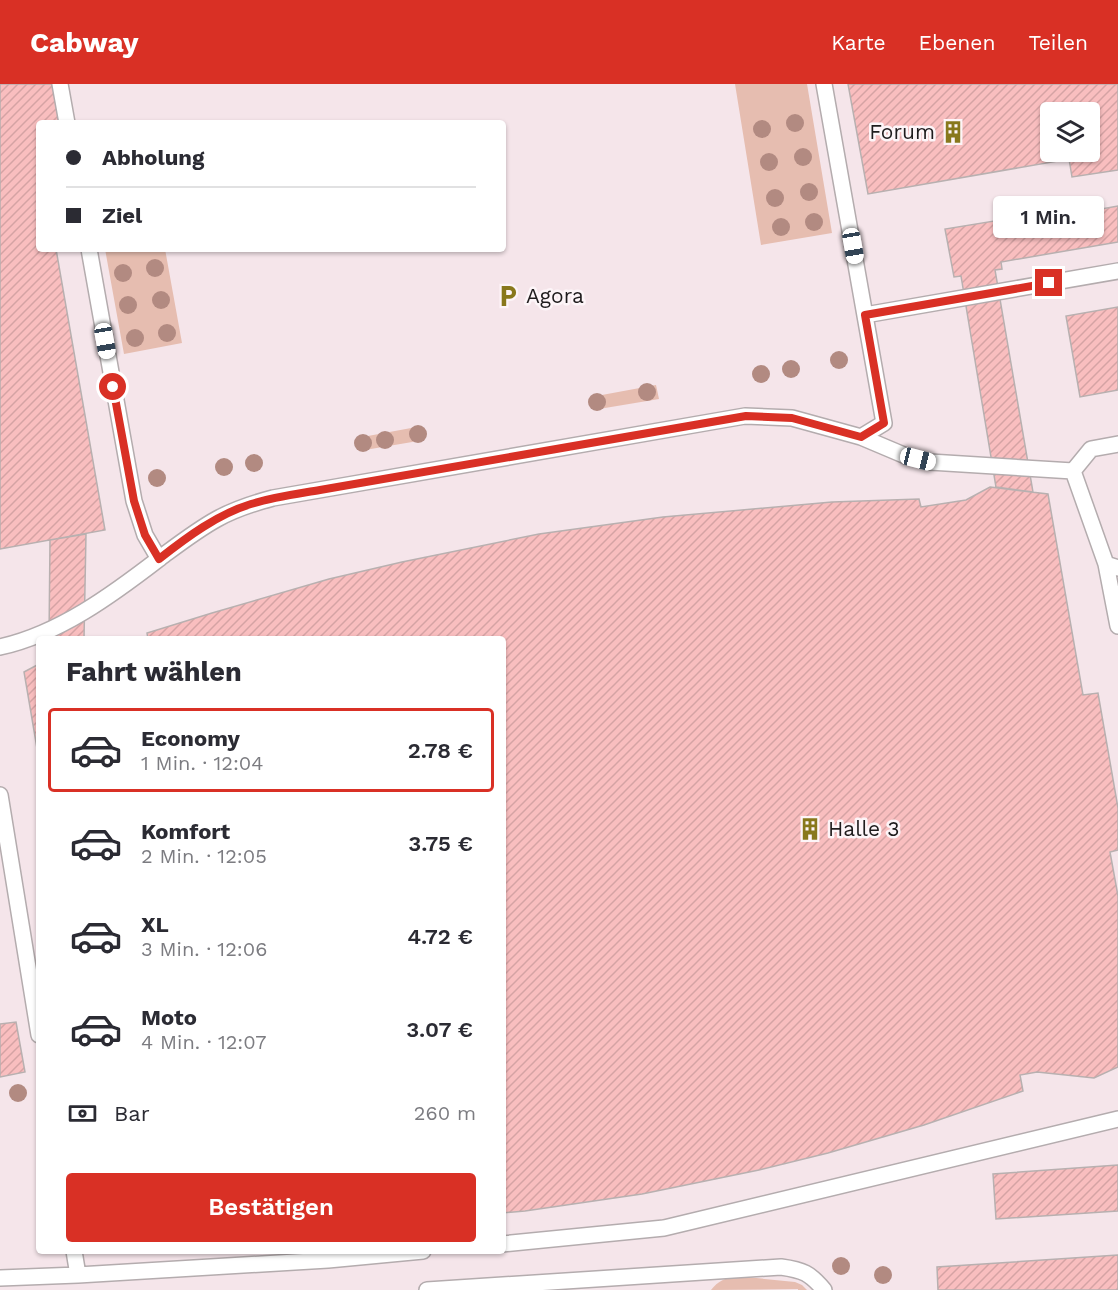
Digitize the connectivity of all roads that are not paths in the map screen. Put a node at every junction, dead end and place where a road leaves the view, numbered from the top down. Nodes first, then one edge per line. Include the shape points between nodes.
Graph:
1 (60, 84) edge
2 (824, 84) edge
3 (66, 120) edge
4 (90, 252) edge
5 (1118, 271) edge
6 (865, 315) junction
7 (861, 437) junction
8 (1118, 444) edge
9 (1073, 471) junction
10 (159, 559) junction
11 (1112, 566) edge
12 (1118, 626) edge
13 (0, 647) edge
14 (0, 795) edge
15 (36, 1017) edge
16 (1118, 1119) edge
17 (506, 1244) edge
18 (74, 1254) edge
19 (391, 1254) edge
20 (78, 1275) junction
21 (0, 1278) edge
22 (427, 1290) edge
23 (824, 1290) edge

1 - 3 lane
2 - 6 lane
4 - 10 lane via 134,501 145,535
5 - 6 lane
6 - 7 lane via 884,423
7 - 9 lane via 930,462
7 - 10 lane via 792,418 746,416 285,496 249,505 217,519
8 - 9 lane via 1091,450
9 - 11 lane
10 - 13 lane via 60,625
11 - 12 lane
14 - 15 lane
16 - 17 lane via 664,1228
18 - 20 lane
19 - 20 lane
20 - 21 lane
22 - 23 lane via 781,1267 814,1278

